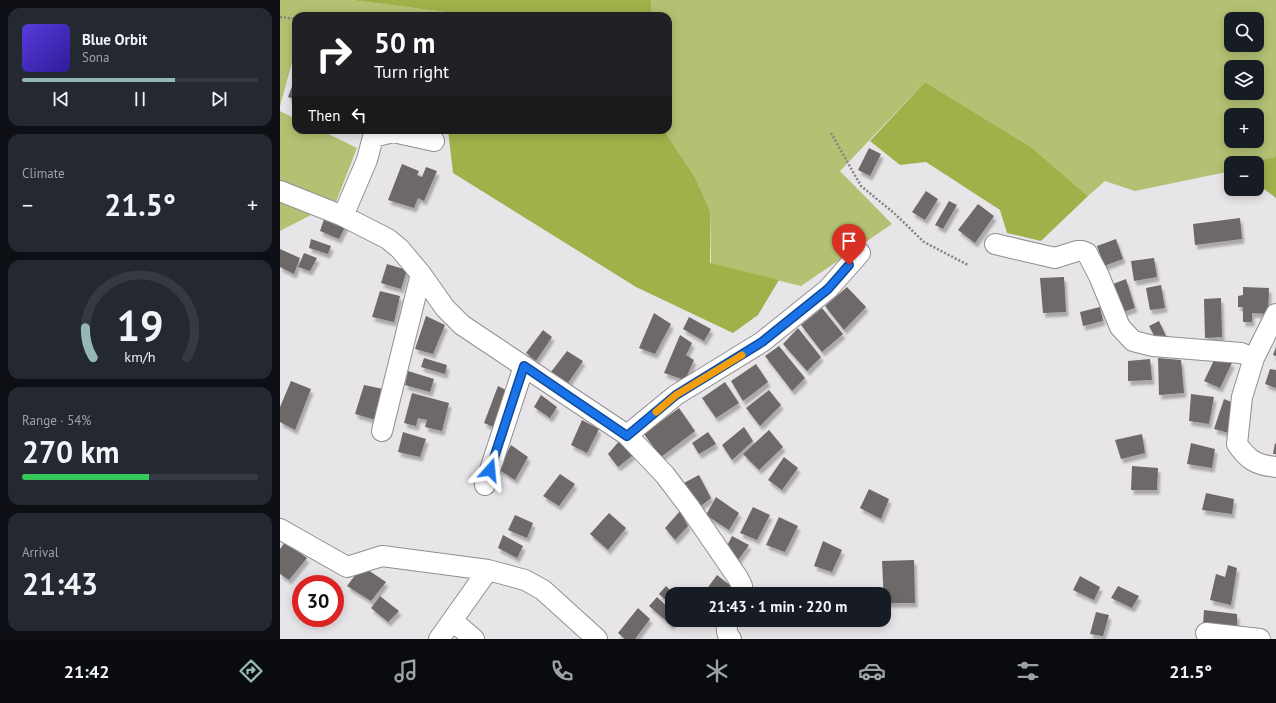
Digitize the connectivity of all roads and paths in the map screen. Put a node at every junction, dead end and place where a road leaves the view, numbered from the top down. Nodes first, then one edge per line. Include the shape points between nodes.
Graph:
1 (280, 17) edge
2 (292, 18) edge
3 (831, 133) dead end
4 (385, 134) edge
5 (402, 134) edge
6 (434, 141) dead end
7 (280, 191) edge
8 (343, 216) junction
9 (995, 244) dead end
10 (860, 253) dead end
11 (968, 265) dead end
12 (421, 274) junction
13 (1276, 314) edge
14 (1254, 358) junction
15 (524, 366) junction
16 (382, 431) dead end
17 (627, 436) junction
18 (1276, 467) edge
19 (485, 485) dead end
20 (280, 529) edge
21 (488, 570) junction
22 (742, 587) edge
23 (453, 620) junction
24 (726, 627) edge
25 (1206, 633) dead end
26 (439, 639) edge
27 (474, 639) edge
28 (597, 639) edge
29 (731, 639) edge
30 (1260, 639) edge

1 - 2 path
3 - 11 path via 861,186 924,242
4 - 8 street via 373,137 367,160
5 - 6 street
7 - 8 street
8 - 12 street via 388,239
9 - 14 street via 1055,258 1077,251 1087,253 1120,327 1133,341 1153,346 1241,353
10 - 17 street via 828,289 762,342 676,395
12 - 15 street via 445,308 462,325
12 - 16 street
13 - 14 street
14 - 18 street via 1242,397 1237,444 1245,456 1256,463
15 - 17 street
15 - 19 street
17 - 22 street via 665,475
20 - 21 street via 347,567 382,556
21 - 23 street
21 - 28 street via 525,580 542,590
23 - 26 street
23 - 27 street
24 - 29 street
25 - 30 street

